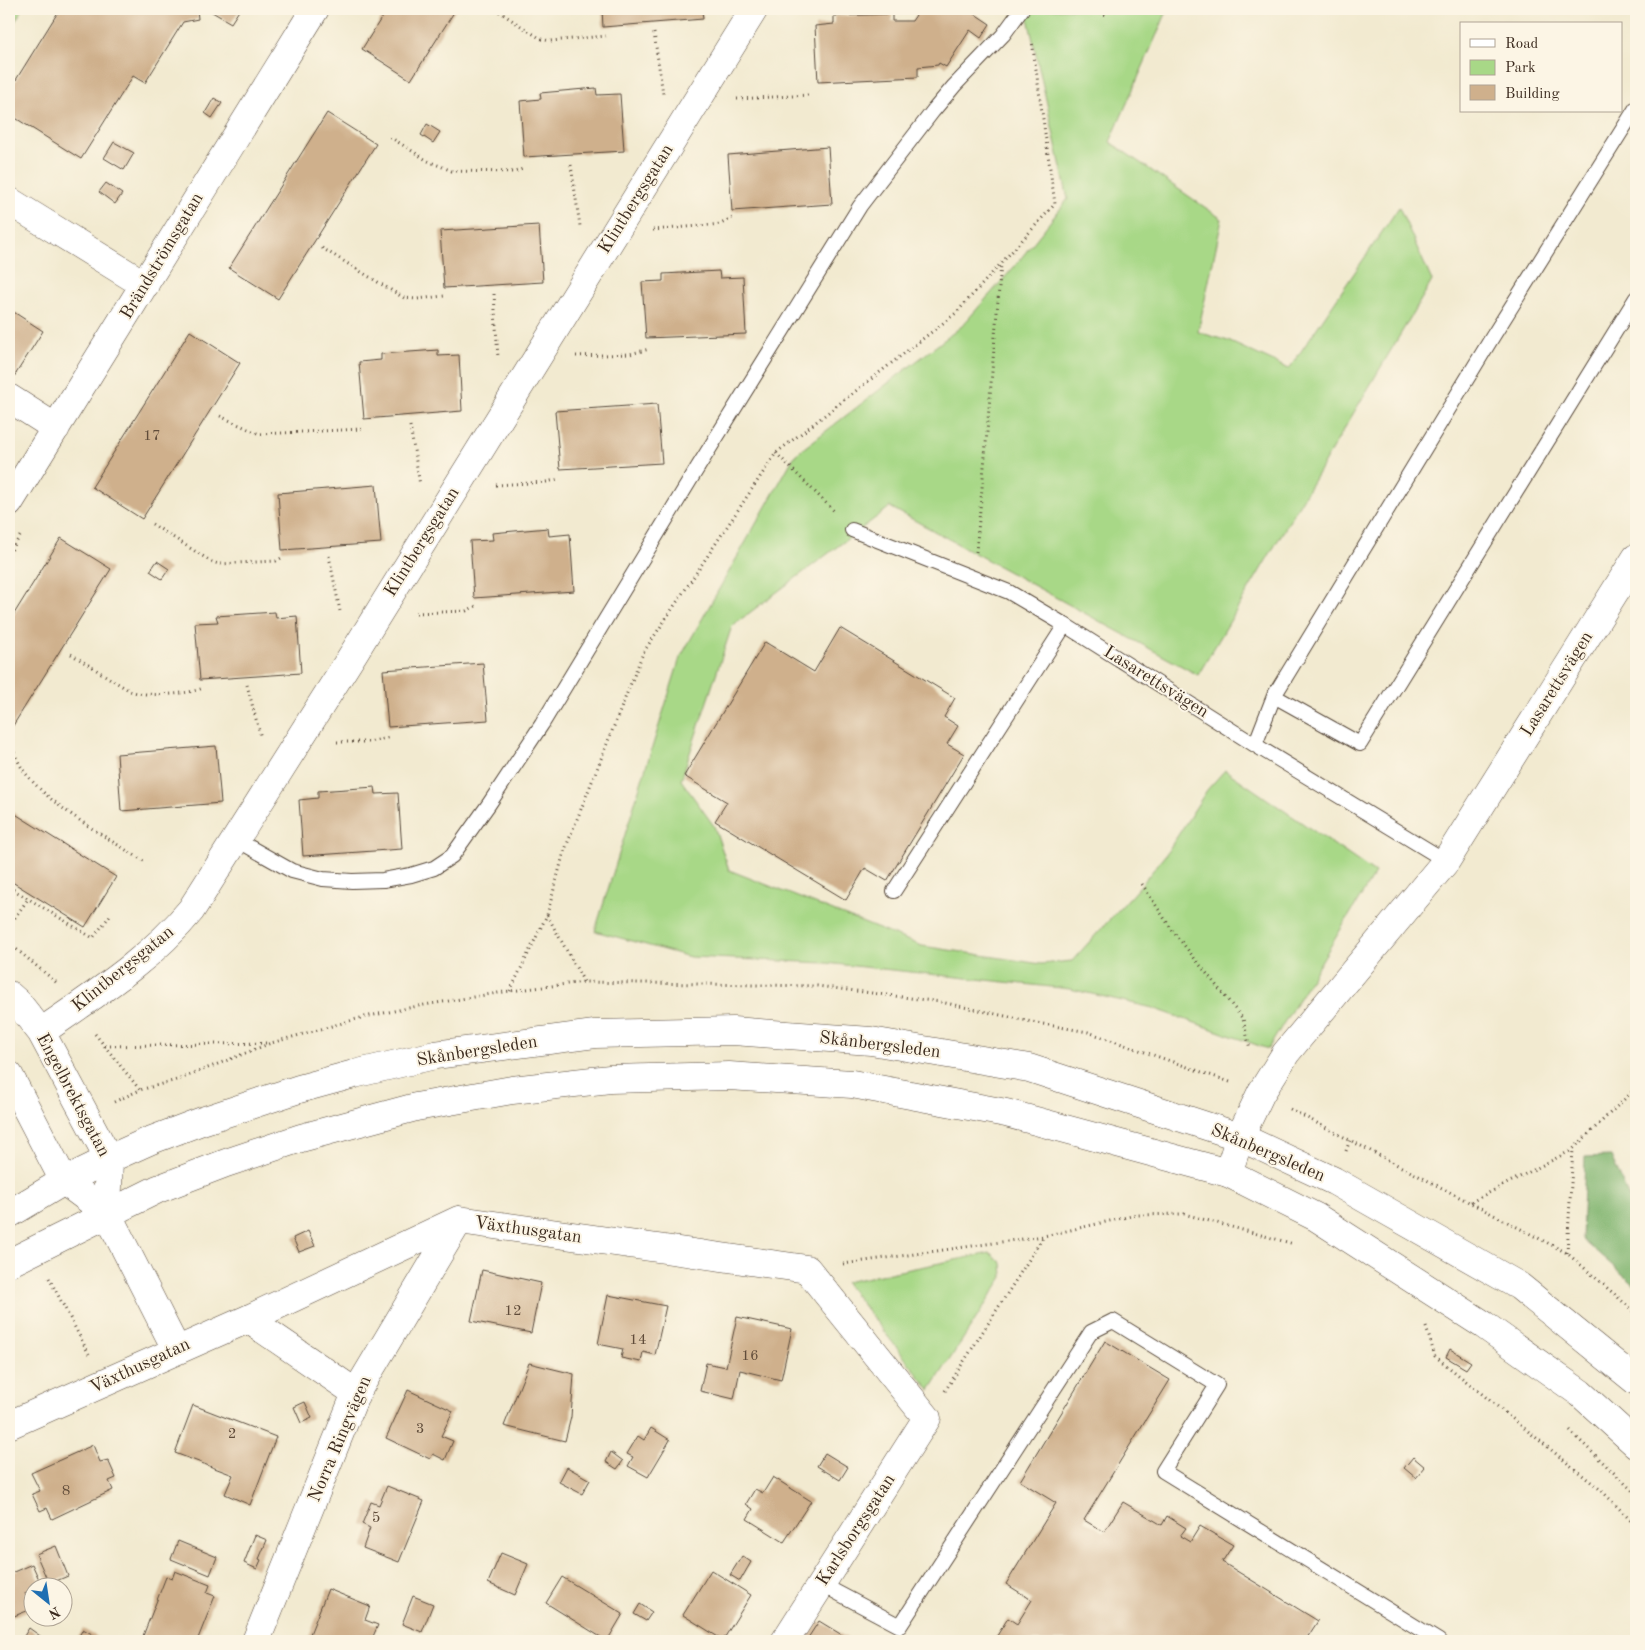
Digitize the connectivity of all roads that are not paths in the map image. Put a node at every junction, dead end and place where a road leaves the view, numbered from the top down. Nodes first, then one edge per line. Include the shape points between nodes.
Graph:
1 (315, 9) edge
2 (754, 9) edge
3 (1022, 9) edge
4 (1636, 108) edge
5 (9, 201) edge
6 (145, 285) junction
7 (1636, 298) edge
8 (9, 398) edge
9 (56, 428) junction
10 (9, 503) edge
11 (852, 530) road end
12 (1636, 558) edge
13 (1064, 624) junction
14 (1274, 696) junction
15 (1255, 745) junction
16 (237, 840) junction
17 (1446, 861) junction
18 (894, 891) dead end
19 (9, 994) edge
20 (41, 1032) junction
21 (9, 1075) edge
22 (1240, 1137) junction
23 (109, 1159) junction
24 (1228, 1173) junction
25 (64, 1181) junction
26 (107, 1213) junction
27 (9, 1214) edge
28 (459, 1220) junction
29 (9, 1263) edge
30 (248, 1319) junction
31 (176, 1349) junction
32 (1636, 1380) edge
33 (356, 1393) junction
34 (927, 1418) joint
35 (9, 1425) edge
36 (1636, 1444) edge
37 (821, 1584) junction
38 (256, 1641) edge
39 (785, 1641) edge
40 (1439, 1641) edge

1 - 6 street, Brändströmsgatan
2 - 16 street, Klintbergsgatan
3 - 16 lane via 1003,35 938,105 860,206 542,724 452,856 434,868 411,875 382,880 323,879 292,871
4 - 14 lane
5 - 6 street
6 - 9 street, Brändströmsgatan
7 - 14 lane via 1360,744
8 - 9 street
9 - 10 street, Brändströmsgatan
11 - 13 lane, Lasarettsvägen via 1009,592
12 - 17 street, Lasarettsvägen
13 - 15 lane, Lasarettsvägen
13 - 18 lane
14 - 15 lane
15 - 17 lane, Lasarettsvägen
16 - 20 street, Klintbergsgatan via 174,931 121,976
17 - 22 street, Lasarettsvägen via 1286,1053 1261,1093
19 - 20 street, Engelbrektsgatan
20 - 23 street, Engelbrektsgatan
21 - 25 street
22 - 23 street, Skånbergsleden via 1029,1068 871,1041 733,1031 595,1034 435,1055 263,1100 148,1141
22 - 24 street, Lasarettsvägen
22 - 32 street, Skånbergsleden via 1334,1181 1519,1286
23 - 25 street, Skånbergsleden
23 - 26 street, Engelbrektsgatan
24 - 26 street, Skånbergsleden via 1006,1113 852,1084 729,1076 620,1079 512,1090 364,1120 226,1163
24 - 36 street, Skånbergsleden via 1316,1217 1484,1325 1580,1394
25 - 26 street
25 - 27 street, Skånbergsleden
26 - 29 street, Skånbergsleden
26 - 31 street
28 - 30 street, Växthusgatan
28 - 33 street, Norra Ringvägen
28 - 34 street, Växthusgatan via 807,1269
30 - 31 street, Växthusgatan
30 - 33 street
31 - 35 street, Växthusgatan
33 - 38 street, Norra Ringvägen
34 - 37 street, Karlsborgsgatan
37 - 39 street, Karlsborgsgatan
37 - 40 lane via 900,1626 1091,1332 1113,1321 1217,1385 1163,1471

